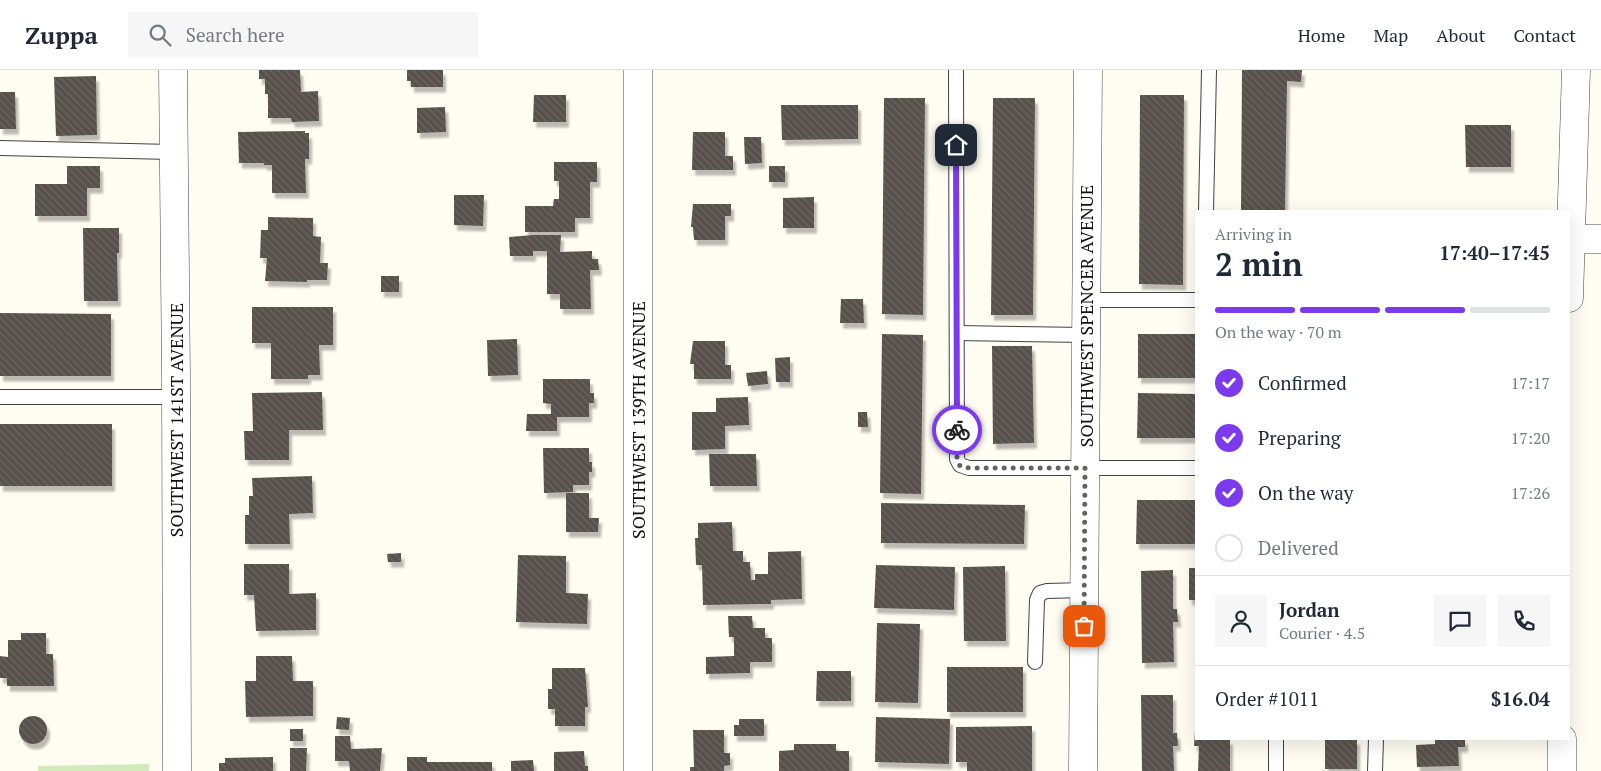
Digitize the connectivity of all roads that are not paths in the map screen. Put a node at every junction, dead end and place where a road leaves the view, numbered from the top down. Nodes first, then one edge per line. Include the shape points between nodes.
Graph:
1 (172, 70) edge
2 (638, 70) edge
3 (956, 70) edge
4 (1088, 70) edge
5 (1209, 70) edge
6 (1576, 70) edge
7 (0, 148) edge
8 (172, 152) junction
9 (1206, 210) edge
10 (1571, 238) junction
11 (1601, 238) edge
12 (1570, 268) edge
13 (1086, 300) junction
14 (1195, 300) edge
15 (957, 333) junction
16 (1086, 335) junction
17 (0, 396) edge
18 (176, 396) junction
19 (1085, 468) junction
20 (1195, 468) edge
21 (1084, 590) junction
22 (1035, 662) dead end
23 (1276, 740) edge
24 (1376, 740) edge
25 (1562, 740) edge
26 (177, 771) edge
27 (638, 771) edge
28 (1083, 771) edge
29 (1276, 771) edge
30 (1376, 771) edge
31 (1562, 771) edge

1 - 8 street, SOUTHWEST 141ST AVENUE
2 - 27 street, SOUTHWEST 139TH AVENUE
3 - 15 lane
4 - 13 street, SOUTHWEST SPENCER AVENUE
5 - 9 lane
6 - 10 street
7 - 8 lane
8 - 18 street, SOUTHWEST 141ST AVENUE
10 - 11 street
10 - 12 street
13 - 14 lane
13 - 16 street, SOUTHWEST SPENCER AVENUE
15 - 16 lane
15 - 19 lane via 957,459 960,466
16 - 19 street, SOUTHWEST SPENCER AVENUE
17 - 18 lane
18 - 26 street, SOUTHWEST 141ST AVENUE
19 - 20 lane
19 - 21 street, SOUTHWEST SPENCER AVENUE
21 - 22 lane via 1040,593
21 - 28 street, SOUTHWEST SPENCER AVENUE
23 - 29 lane
24 - 30 lane
25 - 31 street

